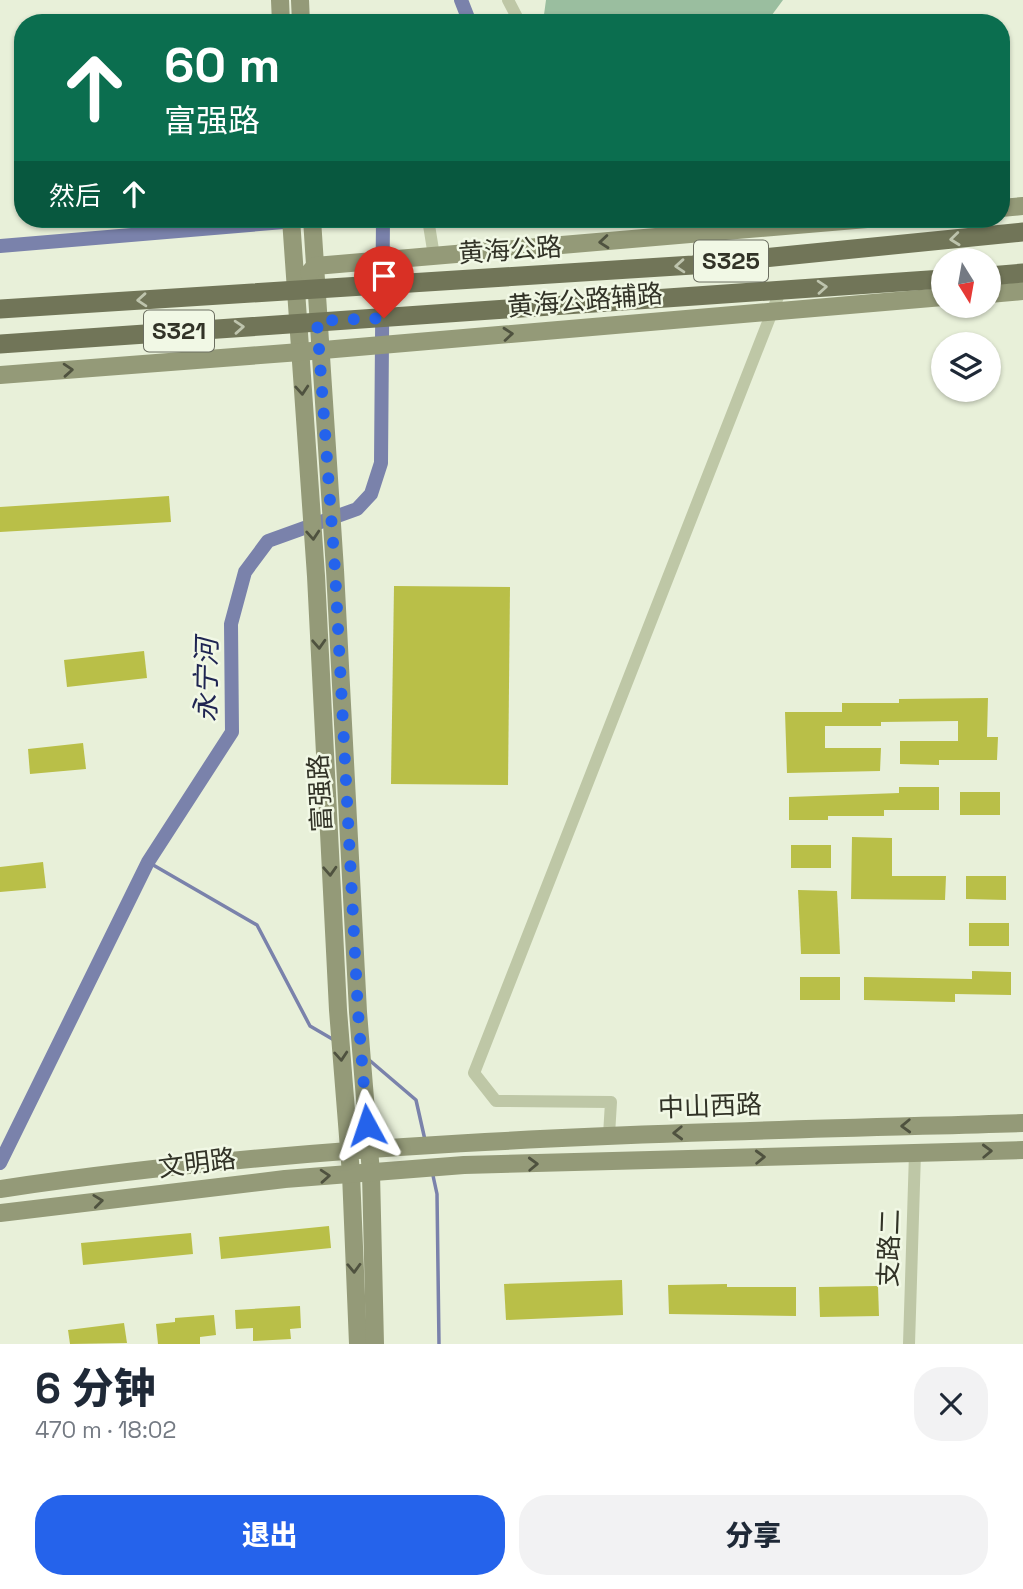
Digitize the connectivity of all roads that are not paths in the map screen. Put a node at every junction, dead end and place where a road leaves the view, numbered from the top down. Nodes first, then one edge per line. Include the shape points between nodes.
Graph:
1 (292, 228) edge
2 (313, 228) edge
3 (429, 228) edge
4 (764, 228) edge
5 (1023, 232) edge
6 (434, 257) junction
7 (315, 266) junction
8 (1023, 273) edge
9 (1001, 275) edge
10 (931, 280) edge
11 (357, 286) joint
12 (316, 288) junction
13 (781, 289) junction
14 (295, 290) junction
15 (1023, 291) edge
16 (1001, 293) edge
17 (931, 298) edge
18 (0, 309) edge
19 (773, 310) junction
20 (358, 320) joint
21 (307, 321) junction
22 (0, 344) edge
23 (319, 351) junction
24 (300, 352) junction
25 (0, 374) edge
26 (1023, 1123) edge
27 (609, 1135) junction
28 (398, 1146) joint
29 (369, 1149) junction
30 (1023, 1150) edge
31 (348, 1151) junction
32 (915, 1153) junction
33 (400, 1170) joint
34 (371, 1173) junction
35 (351, 1174) junction
36 (0, 1189) edge
37 (0, 1213) edge
38 (358, 1344) edge
39 (375, 1344) edge
40 (909, 1344) edge

1 - 14 main road
2 - 7 main road
3 - 6 street
4 -> 6 main road
5 -> 11 main road, 黄海公路 / S325 via 693,265
6 - 7 main road
7 - 12 main road
7 - 14 main road
8 - 9 main road
13 -> 10 main road, S325
11 - 12 main road, 黄海公路 / S321
12 - 14 main road, 黄海公路 / S321
12 - 21 main road
13 - 19 street
13 - 20 main road, S325
14 -> 18 main road, 黄海公路 / S321
14 - 21 main road
15 - 16 main road
17 - 19 main road, 黄海公路辅路
23 -> 19 main road, 黄海公路辅路
19 - 27 street via 474,1073 496,1101 611,1102
20 - 21 main road, S321
22 -> 21 main road, S321
21 - 23 main road
21 - 24 main road
23 - 24 main road
23 - 29 main road, 富强路
25 -> 24 main road
24 -> 31 main road, 富强路
26 -> 27 main road, 中山西路
27 - 28 main road, 中山西路
28 - 29 main road, 文明路
29 - 31 main road, 文明路
29 - 34 main road
32 -> 30 main road, 中山西路
31 - 35 main road
31 - 36 main road, 文明路
33 -> 32 main road, 中山西路
32 - 40 street, 支路二
33 - 34 main road, 文明路
34 - 35 main road, 文明路
34 - 39 main road
37 -> 35 main road, 文明路
35 -> 38 main road

